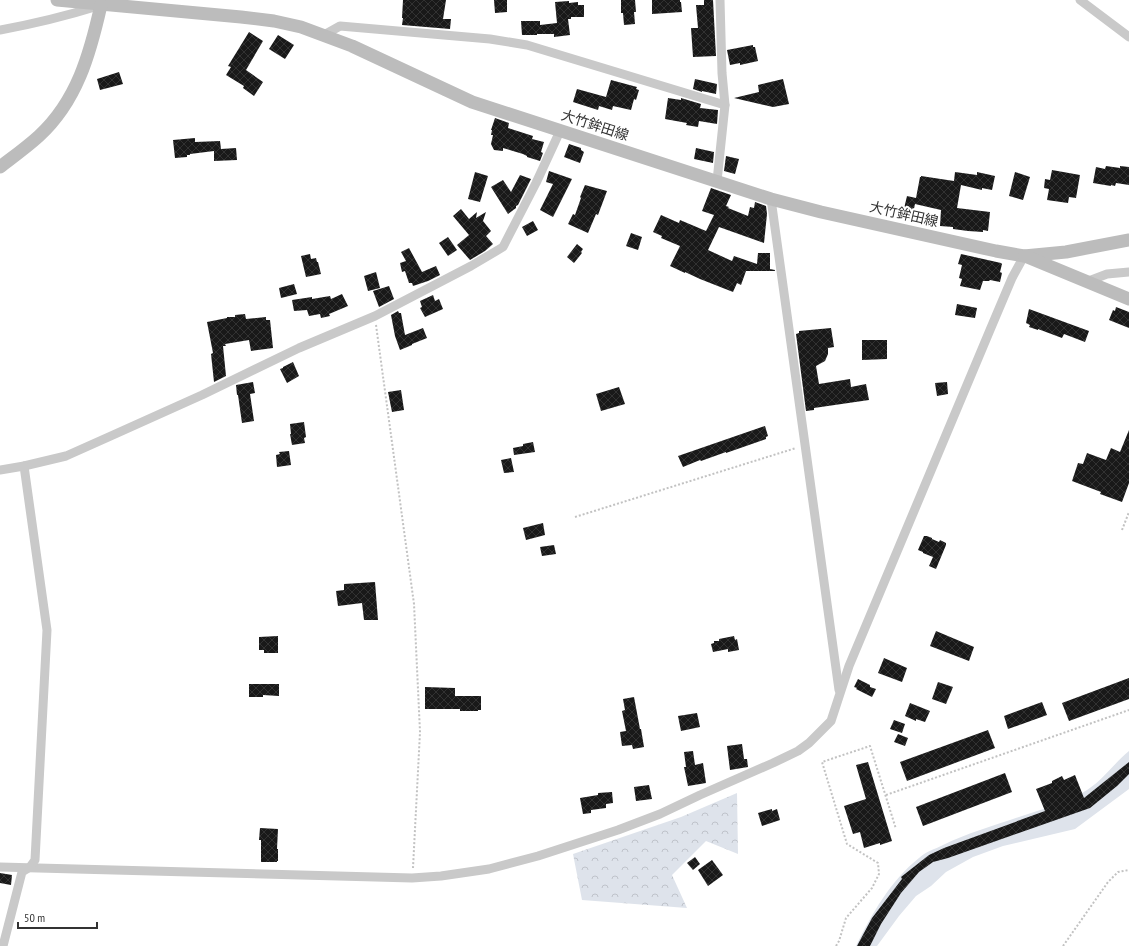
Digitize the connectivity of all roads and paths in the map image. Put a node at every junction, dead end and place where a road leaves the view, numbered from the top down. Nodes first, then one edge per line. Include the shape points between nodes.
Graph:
1 (57, 0) edge
2 (720, 0) edge
3 (1080, 0) edge
4 (102, 2) edge
5 (0, 30) edge
6 (324, 35) junction
7 (1129, 37) edge
8 (725, 105) junction
9 (560, 130) junction
10 (0, 167) edge
11 (717, 181) junction
12 (771, 199) junction
13 (1129, 240) edge
14 (1024, 256) junction
15 (1129, 272) edge
16 (1086, 282) junction
17 (1129, 299) edge
18 (375, 316) junction
19 (805, 446) junction
20 (24, 466) junction
21 (0, 470) edge
22 (1129, 512) edge
23 (574, 517) dead end
24 (1122, 530) dead end
25 (840, 694) junction
26 (1129, 710) edge
27 (886, 795) junction
28 (896, 829) dead end
29 (0, 867) edge
30 (30, 867) junction
31 (1129, 870) edge
32 (412, 878) junction
33 (3, 946) edge
34 (836, 946) edge
35 (1063, 946) edge

1 - 4 main road, 大竹鉾田線
2 - 8 street
3 - 7 street
4 - 5 street via 62,16
4 - 6 main road, 大竹鉾田線 via 274,21
4 - 10 main road via 86,65 66,103 39,136
6 - 8 street via 340,26 520,44
6 - 9 main road, 大竹鉾田線 via 472,102
8 - 11 street
9 - 11 main road, 大竹鉾田線
9 - 18 street via 503,246 471,266
11 - 12 main road, 大竹鉾田線
12 - 14 main road, 大竹鉾田線
12 - 19 street
13 - 14 main road, 大竹鉾田線 via 1066,252
14 - 16 main road
14 - 25 street via 990,330 852,659
15 - 16 street via 1107,274
16 - 17 main road
18 - 20 street via 66,456
18 - 32 path via 414,604 420,732
19 - 23 path
19 - 25 street
20 - 21 street
20 - 30 street via 47,630 35,860
22 - 24 path
25 - 32 street via 831,721 798,751 660,814 538,856 489,869
26 - 27 path
27 - 28 path
27 - 34 path via 870,746 822,762 847,844 878,863 879,874 872,888 846,918
29 - 30 street
30 - 32 street
30 - 33 street via 22,872
31 - 35 path via 1118,872 1108,882

